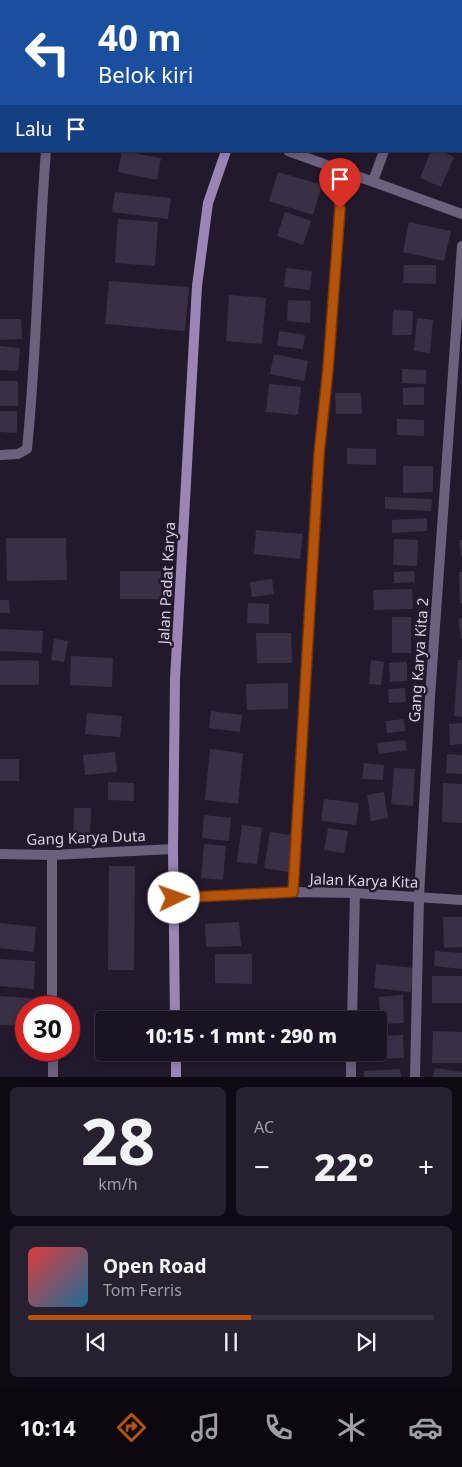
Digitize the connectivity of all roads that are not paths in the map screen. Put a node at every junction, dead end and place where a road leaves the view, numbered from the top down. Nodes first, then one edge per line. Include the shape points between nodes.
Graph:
1 (46, 152) edge
2 (225, 152) edge
3 (291, 152) edge
4 (384, 152) edge
5 (342, 170) junction
6 (373, 181) junction
7 (462, 214) edge
8 (462, 246) edge
9 (0, 455) edge
10 (172, 849) junction
11 (0, 854) edge
12 (52, 855) junction
13 (293, 892) junction
14 (355, 892) junction
15 (419, 897) junction
16 (174, 898) junction
17 (462, 900) edge
18 (52, 996) edge
19 (175, 1011) edge
20 (352, 1011) edge
21 (53, 1061) edge
22 (176, 1061) edge
23 (351, 1061) edge
24 (53, 1077) edge
25 (176, 1077) edge
26 (351, 1077) edge
27 (415, 1077) edge

1 - 9 street via 27,449 18,454
2 - 10 street, Jalan Padat Karya via 208,203 196,286 175,679
3 - 5 street
4 - 6 street
5 - 6 street
5 - 13 street via 319,454
6 - 7 street
8 - 15 street, Gang Karya Kita 2
10 - 12 street, Gang Karya Duta
10 - 16 street, Jalan Padat Karya
11 - 12 street, Gang Karya Duta
12 - 18 street
13 - 14 street, Jalan Karya Kita
13 - 16 street, Jalan Karya Kita
14 - 15 street, Jalan Karya Kita
14 - 20 street
15 - 17 street, Jalan Karya Kita
15 - 27 street, Gang Karya Kita 2
16 - 19 street, Jalan Padat Karya
21 - 24 street
22 - 25 street
23 - 26 street

